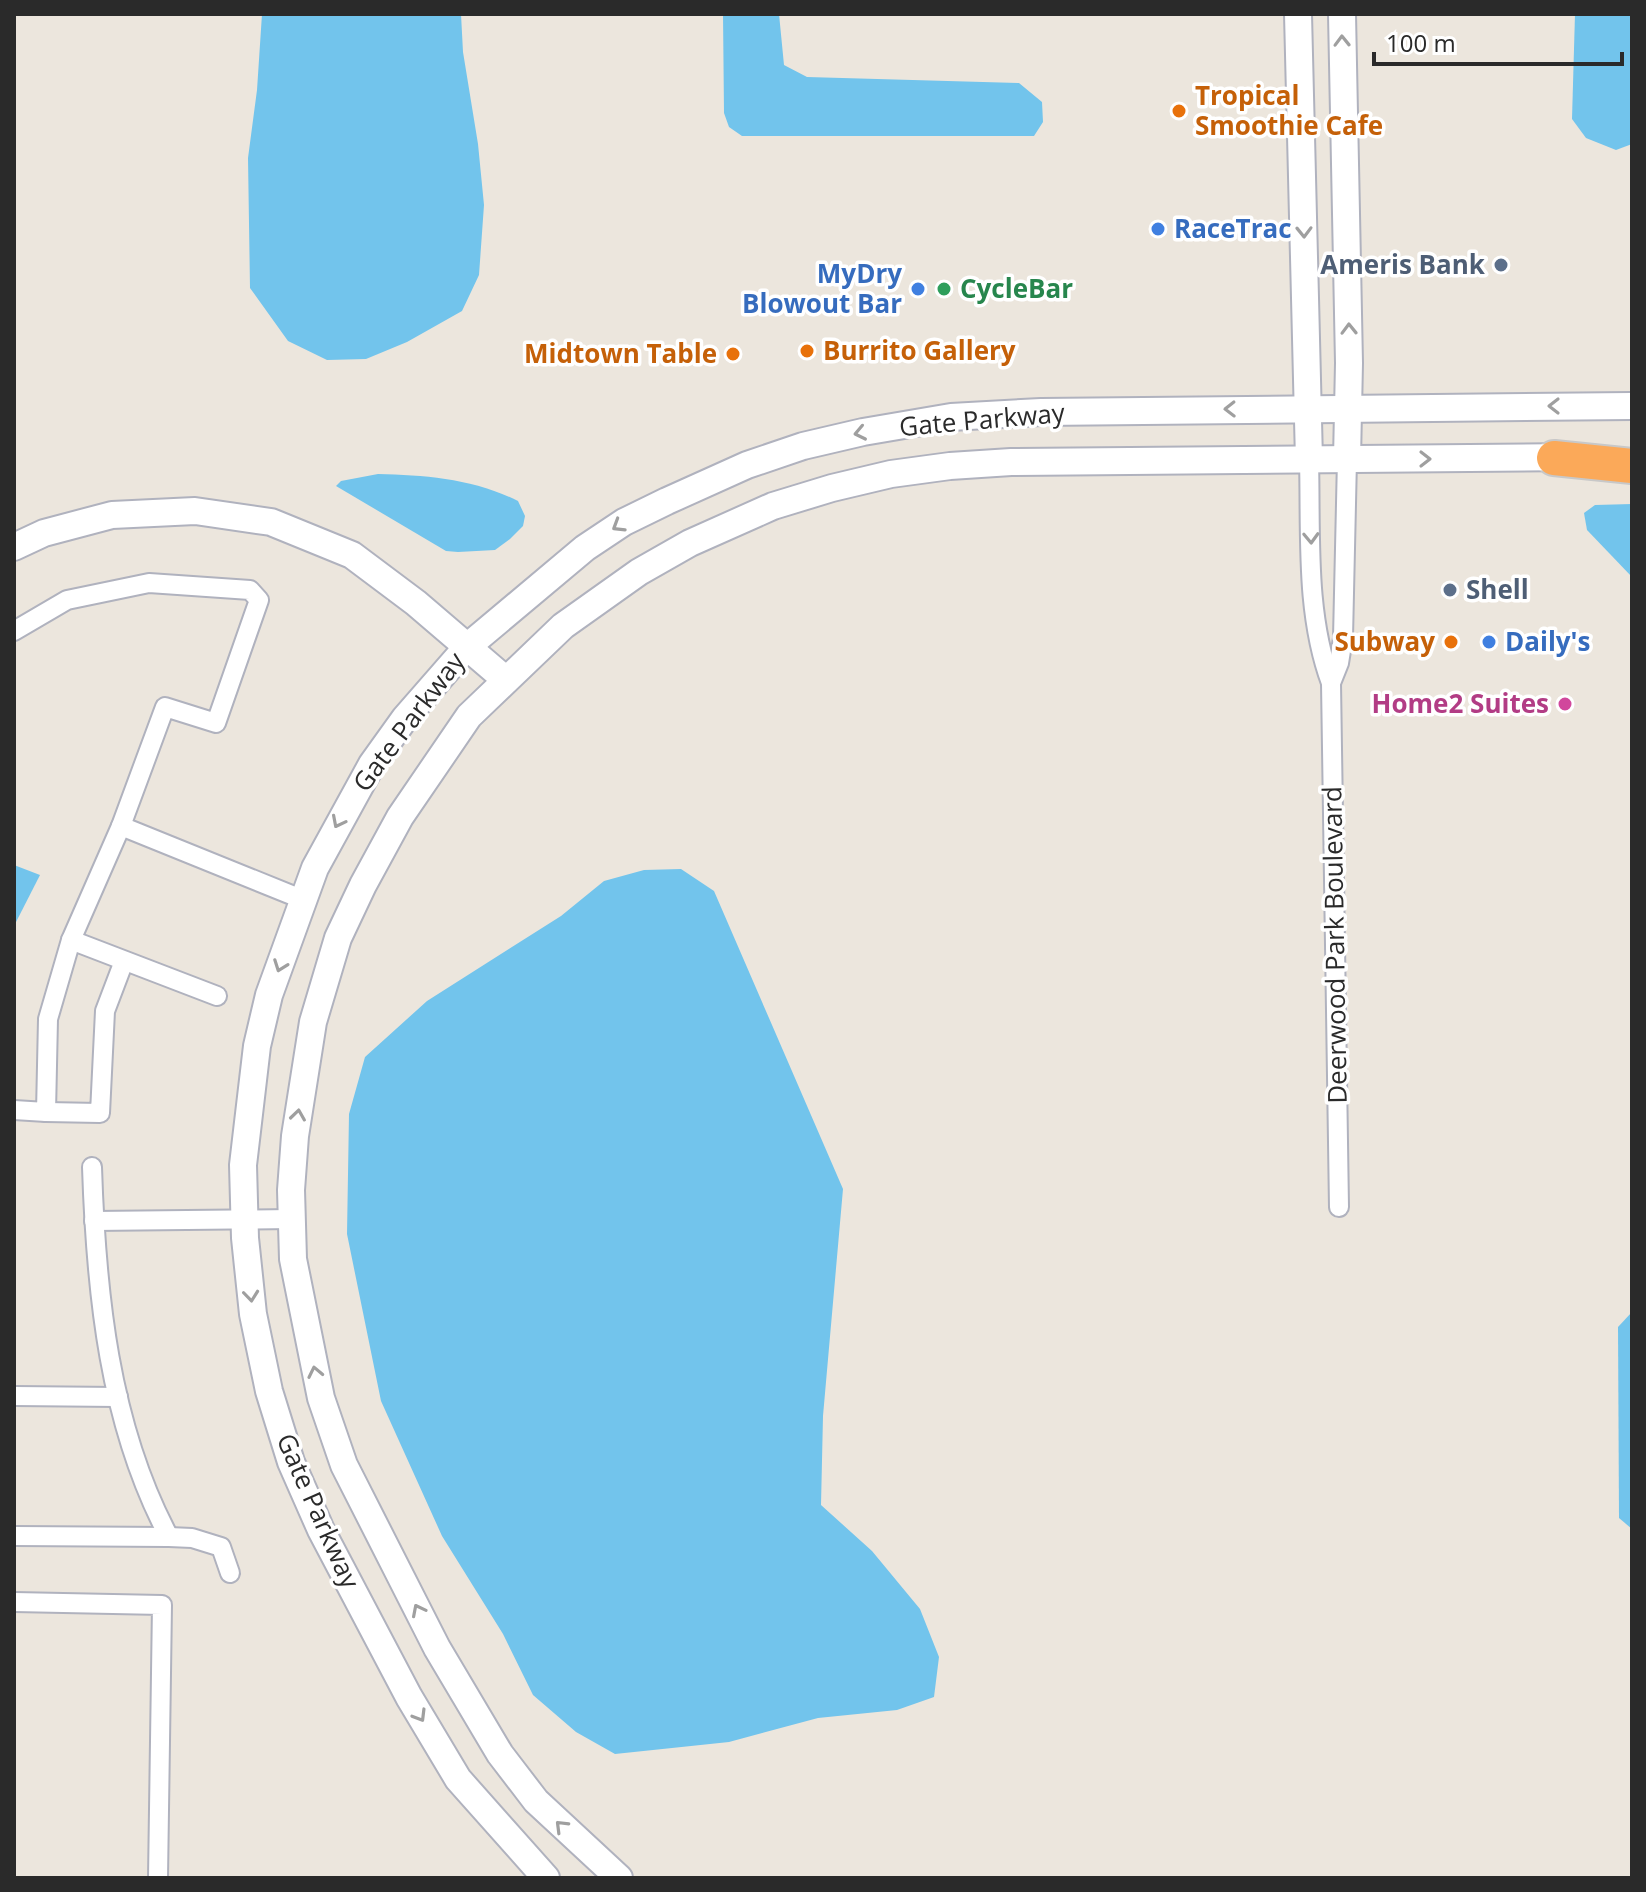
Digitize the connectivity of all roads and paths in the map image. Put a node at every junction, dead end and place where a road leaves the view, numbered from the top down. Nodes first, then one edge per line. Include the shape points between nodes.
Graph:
1 (1298, 14) edge
2 (1342, 14) edge
3 (1301, 119) junction
4 (1345, 174) junction
5 (1632, 406) edge
6 (1349, 407) junction
7 (1308, 408) junction
8 (1632, 456) edge
9 (1554, 458) junction
10 (1347, 459) junction
11 (1309, 460) junction
12 (1632, 466) edge
13 (14, 547) edge
14 (14, 631) edge
15 (467, 647) junction
16 (506, 680) junction
17 (1331, 683) junction
18 (121, 826) junction
19 (304, 900) junction
20 (71, 940) junction
21 (124, 961) junction
22 (217, 996) dead end
23 (14, 1110) edge
24 (46, 1112) junction
25 (92, 1167) dead end
26 (1339, 1207) dead end
27 (244, 1219) junction
28 (292, 1219) junction
29 (94, 1221) junction
30 (14, 1396) edge
31 (118, 1397) junction
32 (14, 1536) edge
33 (169, 1537) junction
34 (230, 1573) dead end
35 (14, 1602) edge
36 (158, 1878) edge
37 (546, 1878) edge
38 (619, 1878) edge

1 - 3 main road, Deerwood Park Boulevard
4 -> 2 main road, Deerwood Park Boulevard
3 - 4 main road via 1321,158
3 -> 7 main road, Deerwood Park Boulevard
6 -> 4 main road, Deerwood Park Boulevard
5 -> 6 main road, Gate Parkway
6 - 7 main road, Gate Parkway
6 - 10 main road, Deerwood Park Boulevard
7 - 11 main road, Deerwood Park Boulevard
7 -> 15 main road, Gate Parkway via 951,417 803,446 747,465 624,522
8 - 9 main road, Gate Parkway
10 -> 9 main road, Gate Parkway
9 - 12 highway
10 - 11 main road, Gate Parkway
10 - 17 street, Deerwood Park Boulevard via 1343,638
11 - 16 main road, Gate Parkway via 981,463 891,474 832,488 720,528 639,572 563,626
11 -> 17 street, Deerwood Park Boulevard via 1313,613
13 - 15 main road via 112,515 195,511 271,522 352,555
14 - 18 street via 67,600 149,583 250,590 259,600 216,723 165,707
15 - 16 main road
15 -> 19 main road, Gate Parkway via 372,764 315,868
28 -> 16 main road, Gate Parkway via 303,1079 313,1022 338,938 416,792 469,716
17 - 26 street, Deerwood Park Boulevard
18 - 19 street
18 - 20 street
19 -> 27 main road, Gate Parkway via 269,995 257,1046 243,1165
20 - 21 street
20 - 24 street via 48,1019
21 - 22 street
21 - 24 street via 105,1011 100,1113
23 - 24 street
25 - 29 street
27 - 28 street
27 - 29 street
27 -> 37 main road, Gate Parkway via 253,1314 269,1391 291,1462 321,1530 458,1779
38 -> 28 main road, Gate Parkway via 536,1801 500,1754 437,1648 344,1465 321,1398 293,1259
29 - 31 street via 95,1262
30 - 31 street
31 - 33 street via 154,1510
32 - 33 street
33 - 34 street via 221,1547
35 - 36 street via 162,1605

